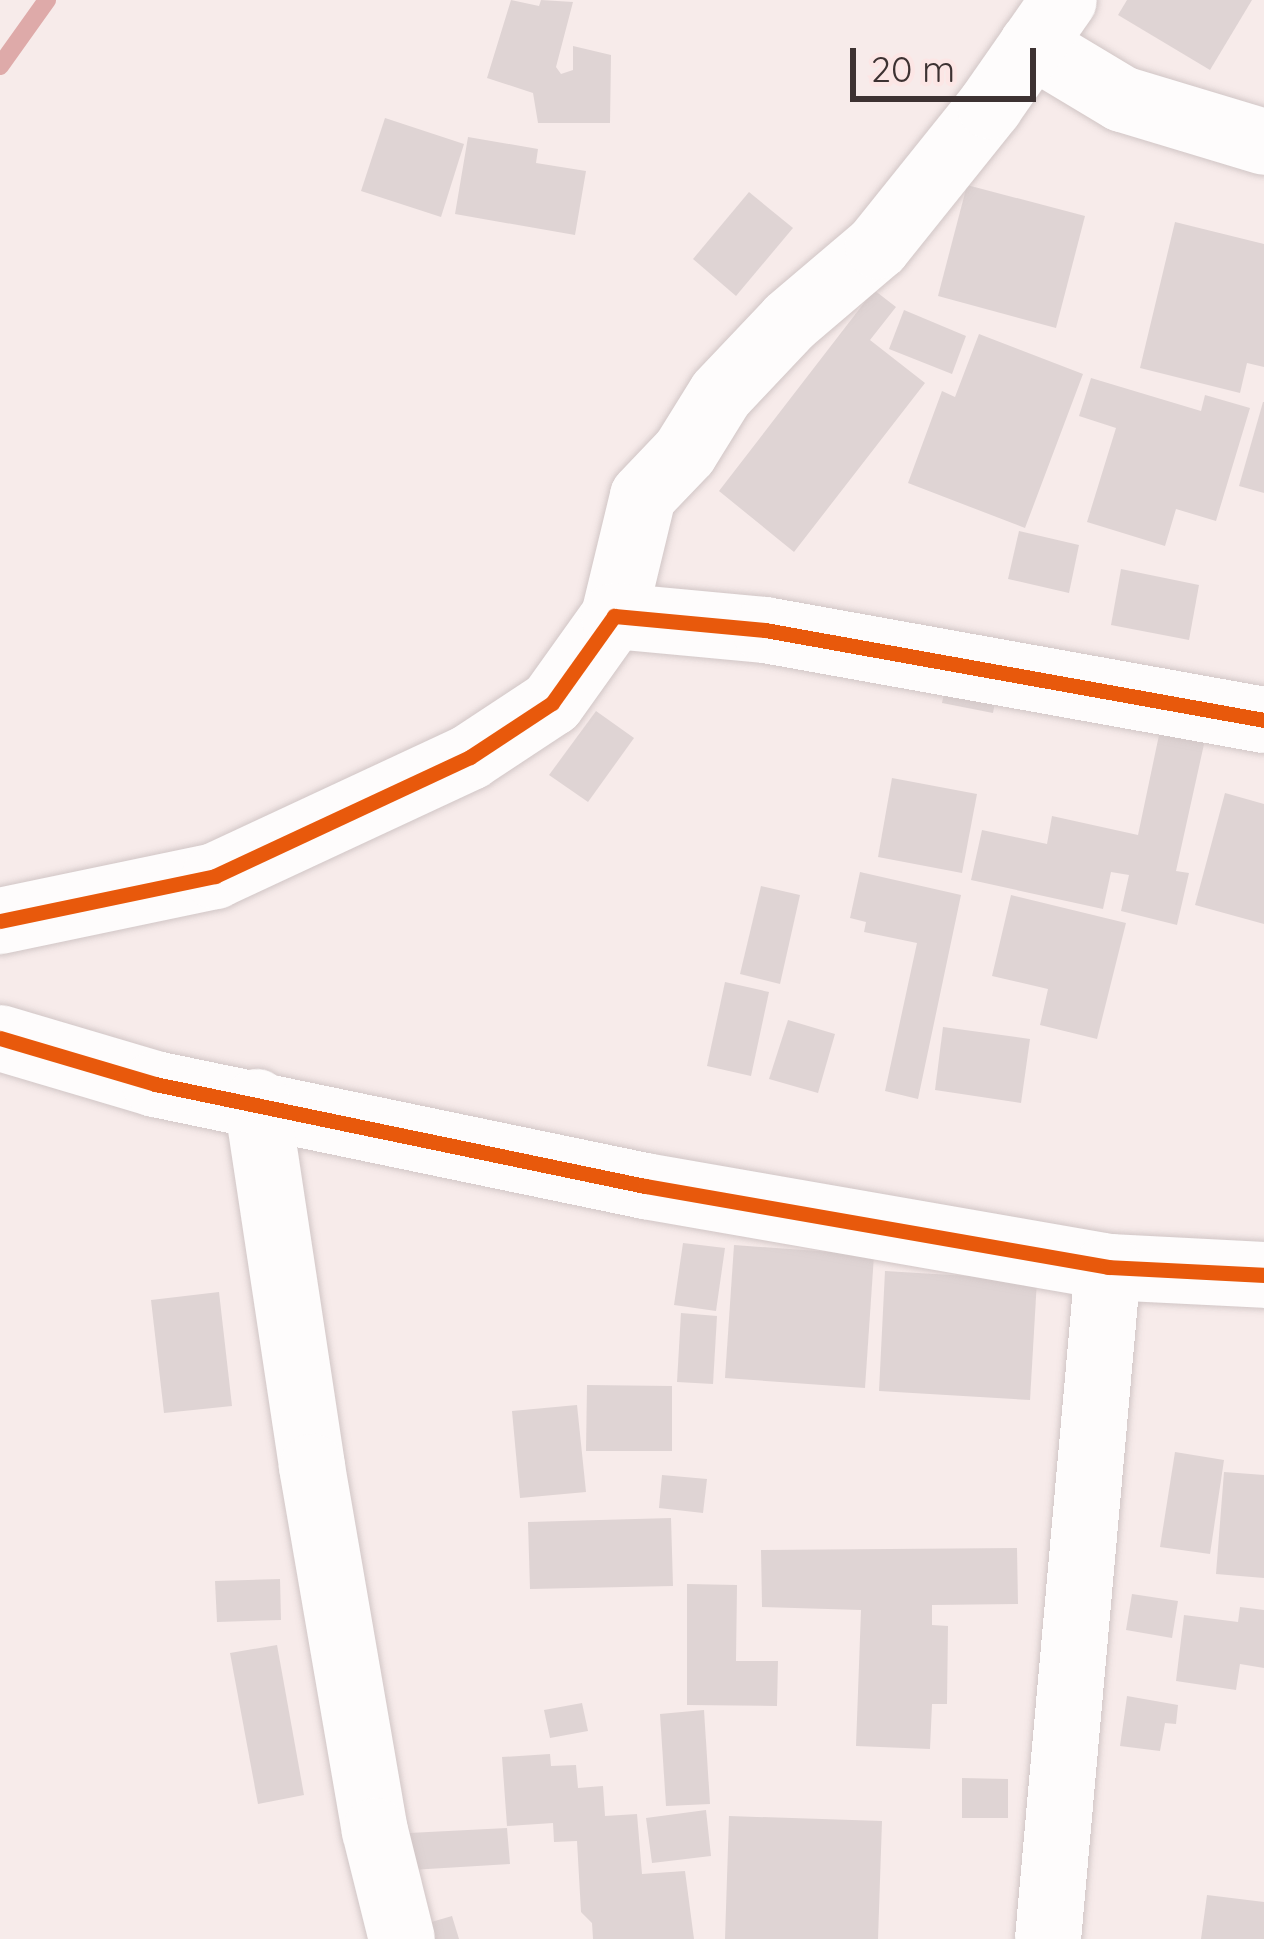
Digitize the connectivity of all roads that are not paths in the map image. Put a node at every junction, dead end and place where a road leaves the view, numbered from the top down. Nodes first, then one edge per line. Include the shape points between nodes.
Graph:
1 (1048, 22) edge
2 (1264, 142) edge
3 (614, 616) junction
4 (1264, 720) edge
5 (0, 921) edge
6 (0, 1038) edge
7 (257, 1102) junction
8 (1108, 1267) junction
9 (1264, 1275) edge
10 (402, 1939) edge
11 (1048, 1939) edge

1 - 2 street via 1122,99
1 - 3 street via 878,246 721,394 686,452 643,496
3 - 4 street via 765,630
3 - 5 street via 552,703 470,757 215,876
6 - 7 street via 155,1084
7 - 8 street via 645,1186
7 - 10 street via 363,1763
8 - 9 street
8 - 11 street

